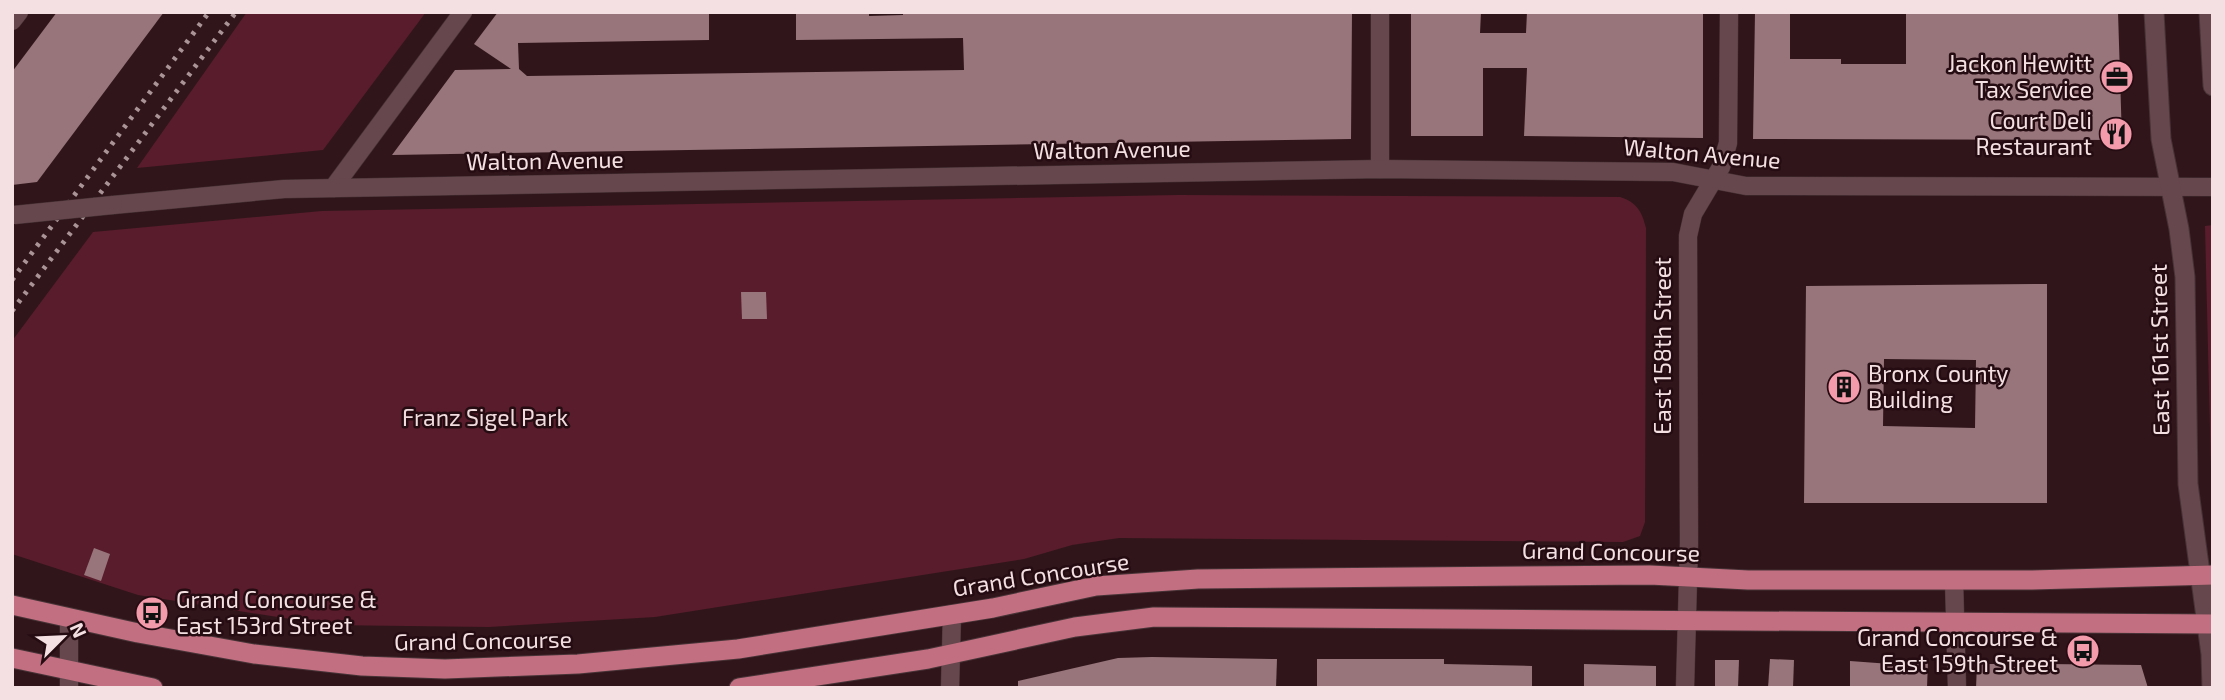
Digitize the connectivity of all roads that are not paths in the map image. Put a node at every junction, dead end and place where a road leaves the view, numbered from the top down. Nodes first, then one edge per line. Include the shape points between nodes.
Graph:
1 (19, 12) edge
2 (463, 12) edge
3 (1380, 12) edge
4 (1729, 12) edge
5 (2154, 12) edge
6 (2209, 12) edge
7 (12, 21) edge
8 (2213, 86) edge
9 (1380, 169) junction
10 (1714, 179) junction
11 (2171, 187) junction
12 (2213, 187) edge
13 (333, 188) junction
14 (13, 216) edge
15 (2206, 575) edge
16 (1689, 576) junction
17 (1954, 580) junction
18 (12, 605) edge
19 (952, 614) junction
20 (69, 618) junction
21 (1688, 619) junction
22 (1957, 621) junction
23 (2210, 624) edge
24 (951, 654) junction
25 (12, 658) edge
26 (68, 679) edge
27 (153, 688) edge
28 (739, 688) edge
29 (950, 688) edge
30 (1685, 688) edge
31 (1957, 688) edge
32 (2211, 688) edge

1 - 7 street
2 - 13 street
3 - 9 street
4 - 10 street, East 158th Street via 1728,143
5 - 11 main road, East 161st Street via 2161,139
6 - 8 main road
9 - 10 street, Walton Avenue via 1673,172
9 - 13 street, Walton Avenue
10 - 11 street, Walton Avenue via 1745,186
10 - 16 street, East 158th Street via 1693,214 1688,236
11 - 12 street, Walton Avenue
11 - 15 main road, East 161st Street via 2185,277 2187,462
13 - 14 street, Walton Avenue, bridge via 233,192
15 - 17 main road, Grand Concourse
15 - 23 main road, East 161st Street
16 - 17 main road, Grand Concourse
16 - 19 main road, Grand Concourse via 1198,579 1096,586
16 - 21 street, East 158th Street
17 - 22 street
18 - 20 main road, Grand Concourse
19 - 20 main road, Grand Concourse via 694,654 446,669 362,666 254,654
19 - 24 street
20 - 26 street
21 - 22 main road
21 - 24 main road via 1154,617 1076,626
21 - 30 street, East 158th Street
22 - 23 main road
22 - 31 street
23 - 32 main road, East 161st Street
24 - 28 main road
24 - 29 street
25 - 26 main road
26 - 27 main road

